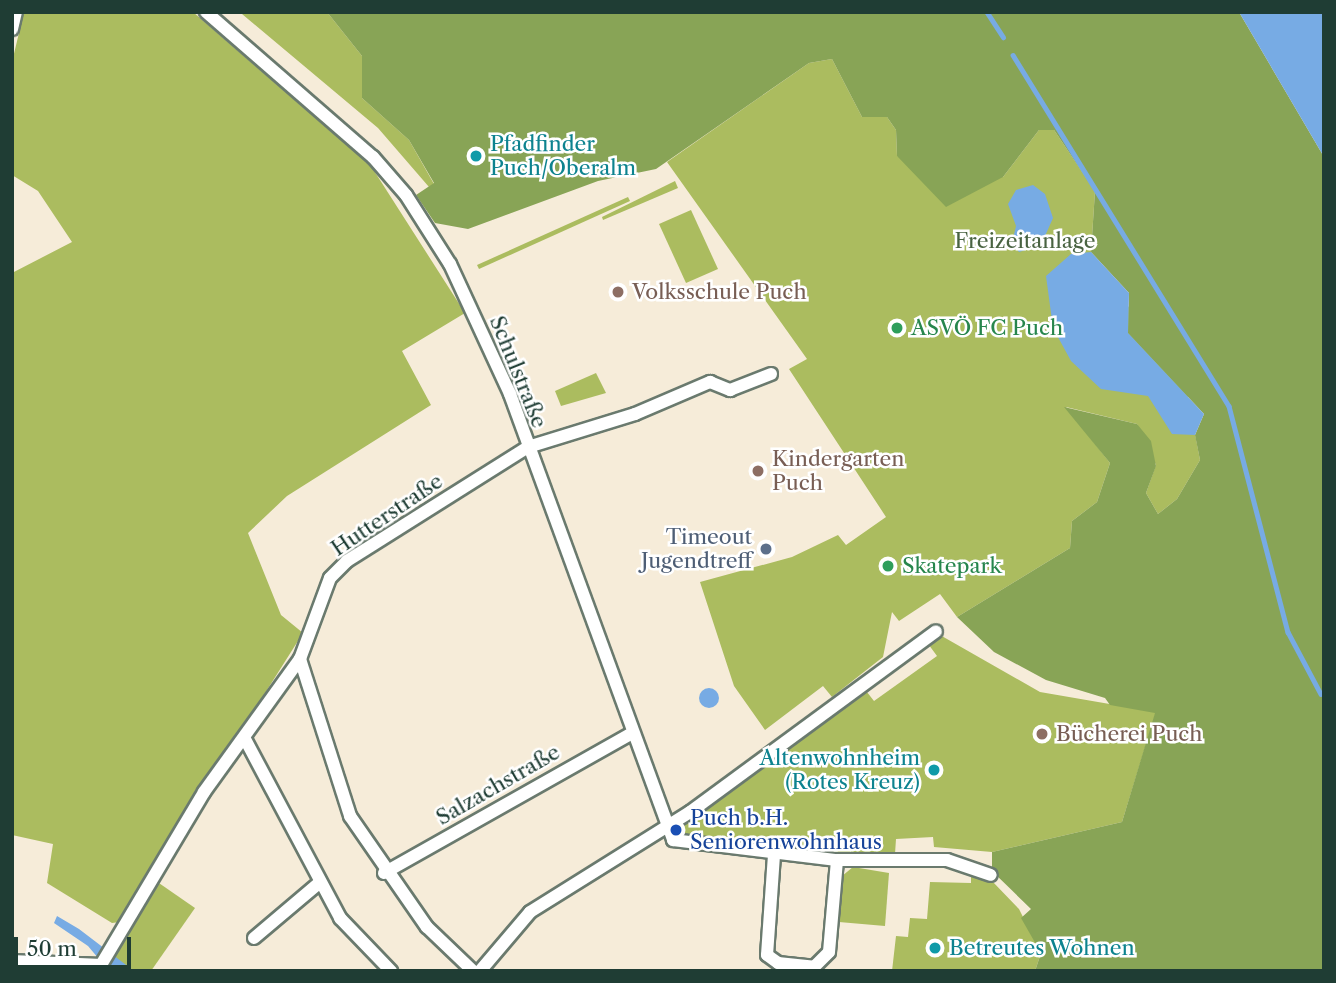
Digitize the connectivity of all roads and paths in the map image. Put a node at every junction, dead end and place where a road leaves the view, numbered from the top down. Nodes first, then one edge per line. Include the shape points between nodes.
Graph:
1 (16, 12) edge
2 (206, 12) edge
3 (12, 29) edge
4 (771, 374) dead end
5 (528, 447) junction
6 (936, 631) dead end
7 (300, 659) junction
8 (632, 733) junction
9 (244, 738) junction
10 (664, 828) junction
11 (774, 855) junction
12 (837, 860) junction
13 (384, 873) junction
14 (991, 875) dead end
15 (319, 883) junction
16 (254, 938) dead end
17 (14, 964) edge
18 (391, 971) edge
19 (473, 971) edge
20 (480, 971) edge

1 - 3 street
2 - 5 street, Schulstraße via 373,157 406,195 450,264
4 - 5 street, Hutterstraße via 730,390 709,382 635,414
5 - 7 street, Hutterstraße via 347,561 330,578
5 - 8 street, Schulstraße
6 - 10 street
7 - 9 street, Hutterstraße
7 - 13 street via 350,816
8 - 10 street, Schulstraße
8 - 13 street, Salzachstraße
9 - 15 street
9 - 17 street, Hutterstraße via 204,792 101,965
10 - 11 street via 682,844
10 - 20 street via 530,912
11 - 12 street
11 - 12 street via 767,955 778,963 814,967 829,952
12 - 14 street via 947,860
13 - 19 street
15 - 16 street
15 - 18 street via 351,933

